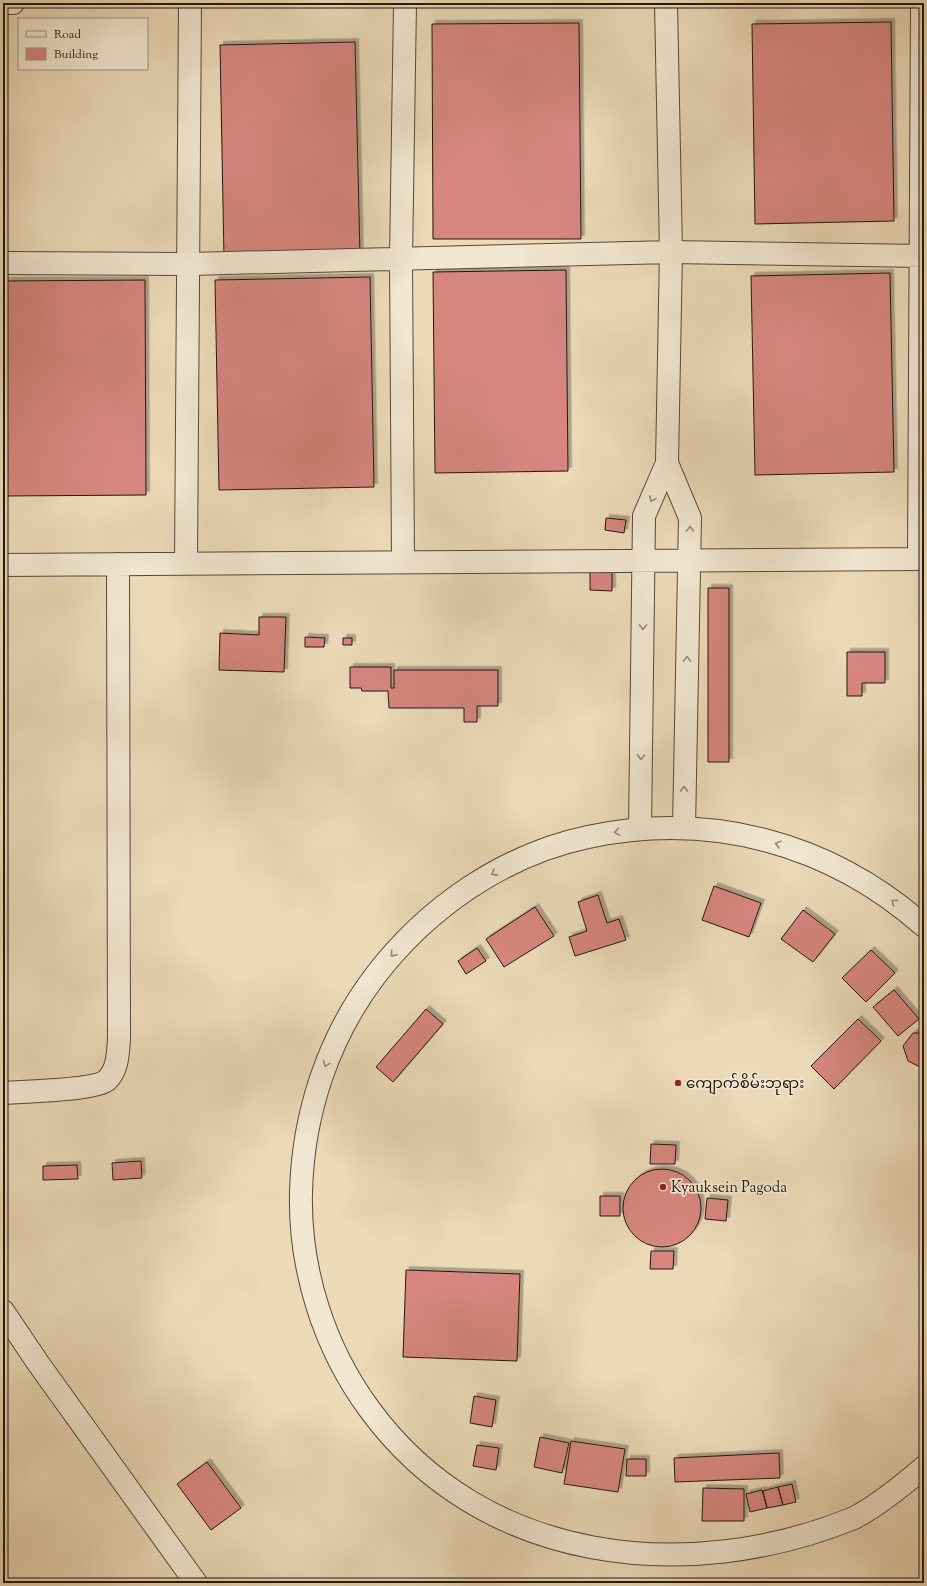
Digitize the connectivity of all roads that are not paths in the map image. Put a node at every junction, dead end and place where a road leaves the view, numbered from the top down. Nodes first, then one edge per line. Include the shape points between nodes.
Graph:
1 (3, 3) edge
2 (13, 3) edge
3 (190, 3) edge
4 (405, 3) edge
5 (666, 3) edge
6 (922, 3) edge
7 (671, 252) junction
8 (922, 256) edge
9 (401, 259) junction
10 (3, 263) edge
11 (189, 264) junction
12 (668, 463) junction
13 (921, 559) edge
14 (644, 561) junction
15 (689, 561) junction
16 (403, 562) junction
17 (186, 563) junction
18 (118, 564) junction
19 (3, 565) edge
20 (684, 828) junction
21 (640, 829) junction
22 (924, 926) edge
23 (3, 1093) edge
24 (3, 1311) edge
25 (924, 1468) edge
26 (196, 1583) edge

1 - 2 street
3 - 11 street
4 - 9 street
5 - 7 street
6 - 8 street
7 - 8 street
7 - 9 street
7 - 12 street
8 - 13 street
9 - 11 street
9 - 16 street
10 - 11 street
11 - 17 street
12 -> 14 street via 644,516
15 -> 12 street via 690,518
13 - 15 street
14 - 15 street
14 - 16 street
14 -> 21 street
20 -> 15 street
16 - 17 street
17 - 18 street
18 - 19 street
18 - 23 street via 117,1063 106,1080 92,1086
20 - 21 street
22 -> 20 street via 870,885 841,868 811,855 749,836
21 -> 25 street via 582,839 554,847 526,857 474,885 450,901 406,940 386,962 352,1009 329,1055 317,1090 309,1118 301,1176 302,1227 307,1263 333,1347 361,1398 378,1422 397,1445 440,1485 489,1518 515,1531 570,1552 599,1558 628,1563 687,1565 716,1563 774,1552 808,1540 855,1518 904,1485
24 - 26 street

